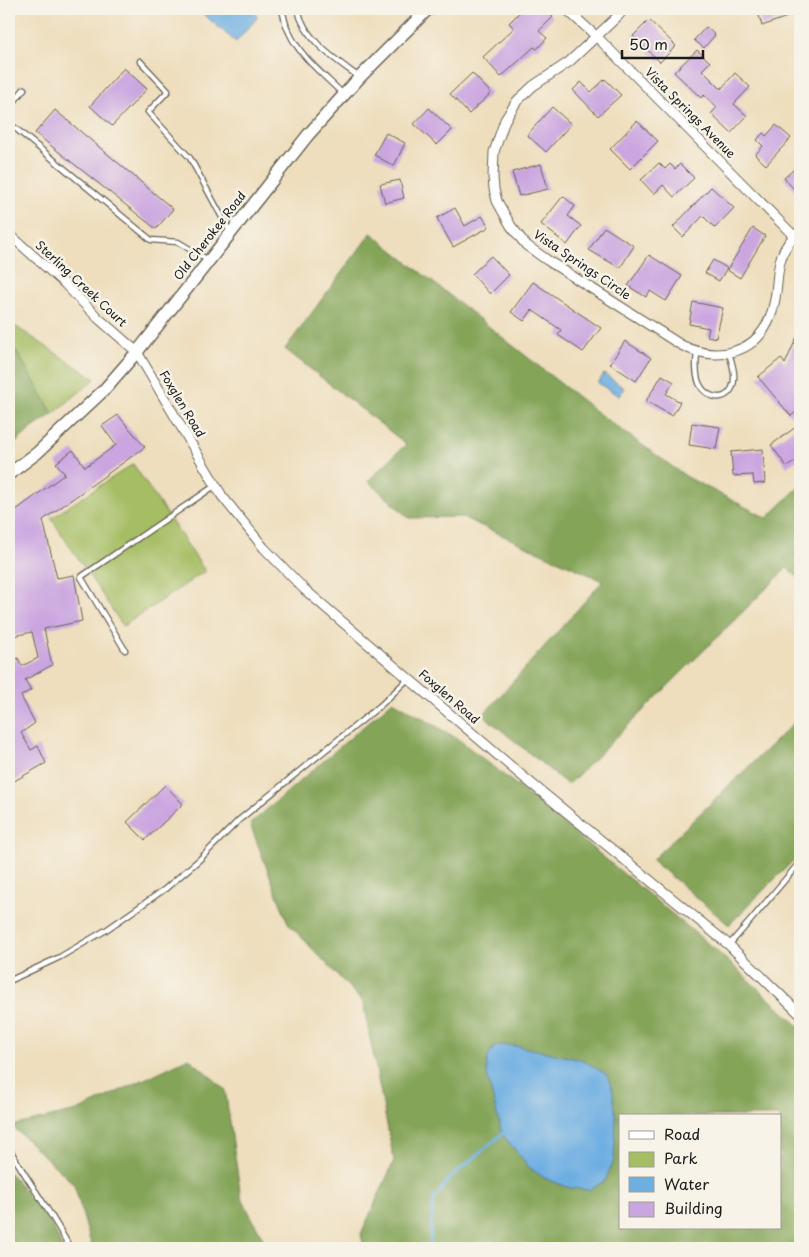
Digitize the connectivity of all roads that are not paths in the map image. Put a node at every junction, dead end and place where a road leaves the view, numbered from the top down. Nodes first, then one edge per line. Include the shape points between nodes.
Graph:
1 (282, 9) edge
2 (298, 9) edge
3 (428, 9) edge
4 (566, 9) edge
5 (624, 9) edge
6 (596, 36) junction
7 (140, 61) dead end
8 (360, 77) junction
9 (24, 89) dead end
10 (344, 95) junction
11 (9, 108) edge
12 (9, 122) edge
13 (230, 232) junction
14 (9, 234) edge
15 (797, 234) edge
16 (208, 260) junction
17 (137, 352) junction
18 (697, 352) junction
19 (729, 353) junction
20 (9, 474) edge
21 (216, 486) junction
22 (124, 650) dead end
23 (408, 678) junction
24 (800, 862) edge
25 (728, 945) junction
26 (9, 981) edge
27 (799, 1009) edge
28 (9, 1148) edge
29 (70, 1248) edge

1 - 10 lane via 294,43
2 - 8 lane via 314,40
3 - 8 street, Old Cherokee Road
4 - 6 street, Vista Springs Avenue
5 - 6 street, Vista Springs Circle
6 - 15 street, Vista Springs Avenue
6 - 18 street, Vista Springs Circle via 569,62 525,93 505,120 494,152 493,177 497,201 526,244 665,335
7 - 13 lane via 168,91 148,112 190,158
8 - 10 street, Old Cherokee Road
9 - 11 lane
10 - 13 street, Old Cherokee Road
12 - 16 lane via 151,240 178,242
13 - 16 street, Old Cherokee Road
14 - 17 street, Sterling Creek Court
15 - 19 street, Vista Springs Circle via 787,244 779,260 772,312 765,328 752,342
16 - 17 street, Old Cherokee Road
17 - 20 street, Old Cherokee Road via 83,411
17 - 21 street, Foxglen Road
18 - 19 street, Vista Springs Circle
18 - 19 lane via 699,383 711,397 720,398 732,387 734,375
21 - 22 lane via 81,577
21 - 23 street, Foxglen Road via 282,568
23 - 25 street, Foxglen Road
23 - 26 lane via 381,705 239,820 165,889 106,930
24 - 25 lane
25 - 27 street, Foxglen Road
28 - 29 lane

